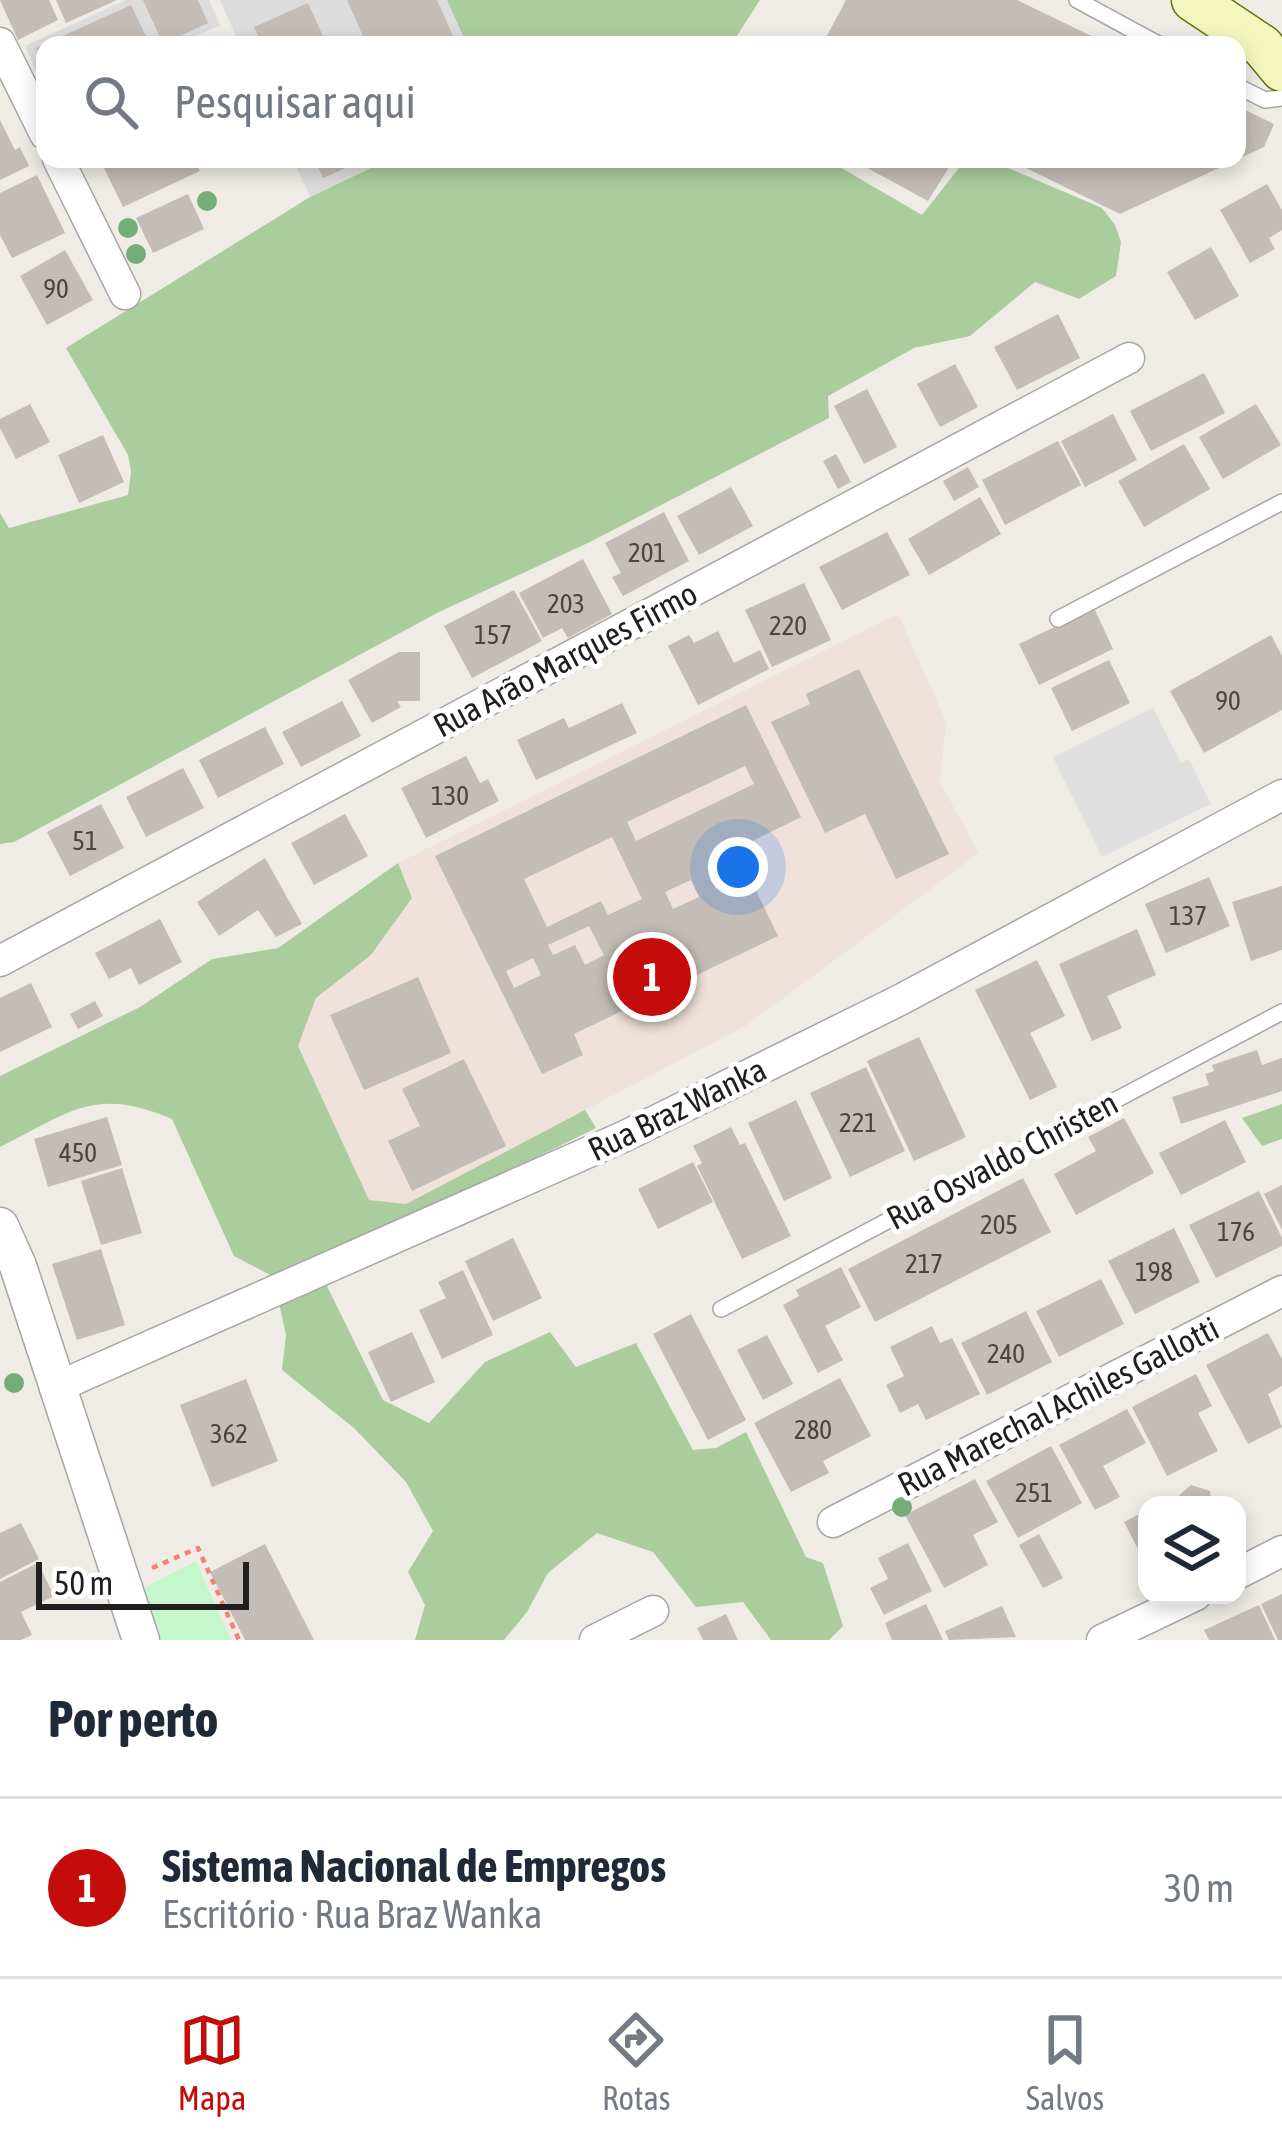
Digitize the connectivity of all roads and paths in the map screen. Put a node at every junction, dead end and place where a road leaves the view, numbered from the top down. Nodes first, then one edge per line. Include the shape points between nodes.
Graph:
1 (1077, 0) edge
2 (1193, 0) edge
3 (1143, 36) edge
4 (0, 44) edge
5 (1282, 70) edge
6 (1246, 90) edge
7 (1282, 98) edge
8 (36, 116) edge
9 (62, 168) edge
10 (125, 295) dead end
11 (1130, 358) dead end
12 (1282, 502) edge
13 (1058, 619) dead end
14 (1282, 795) edge
15 (0, 961) edge
16 (1282, 1012) edge
17 (0, 1226) edge
18 (1282, 1291) edge
19 (722, 1309) dead end
20 (56, 1388) junction
21 (833, 1522) dead end
22 (1282, 1551) edge
23 (1246, 1569) edge
24 (122, 1581) junction
25 (1177, 1604) edge
26 (652, 1611) dead end
27 (141, 1640) edge
28 (239, 1640) edge
29 (595, 1640) edge
30 (1102, 1640) edge

1 - 3 lane
2 - 5 main road via 1262,46
4 - 8 street
6 - 7 lane
9 - 10 street
11 - 15 street, Rua Arão Marques Firmo
12 - 13 lane
14 - 20 street, Rua Braz Wanka via 900,1000 642,1127
16 - 19 lane, Rua Osvaldo Christen
17 - 20 street
18 - 21 street, Rua Marechal Achiles Gallotti
20 - 24 street
22 - 23 street
24 - 27 street
24 - 28 path via 198,1548
25 - 30 street
26 - 29 street

